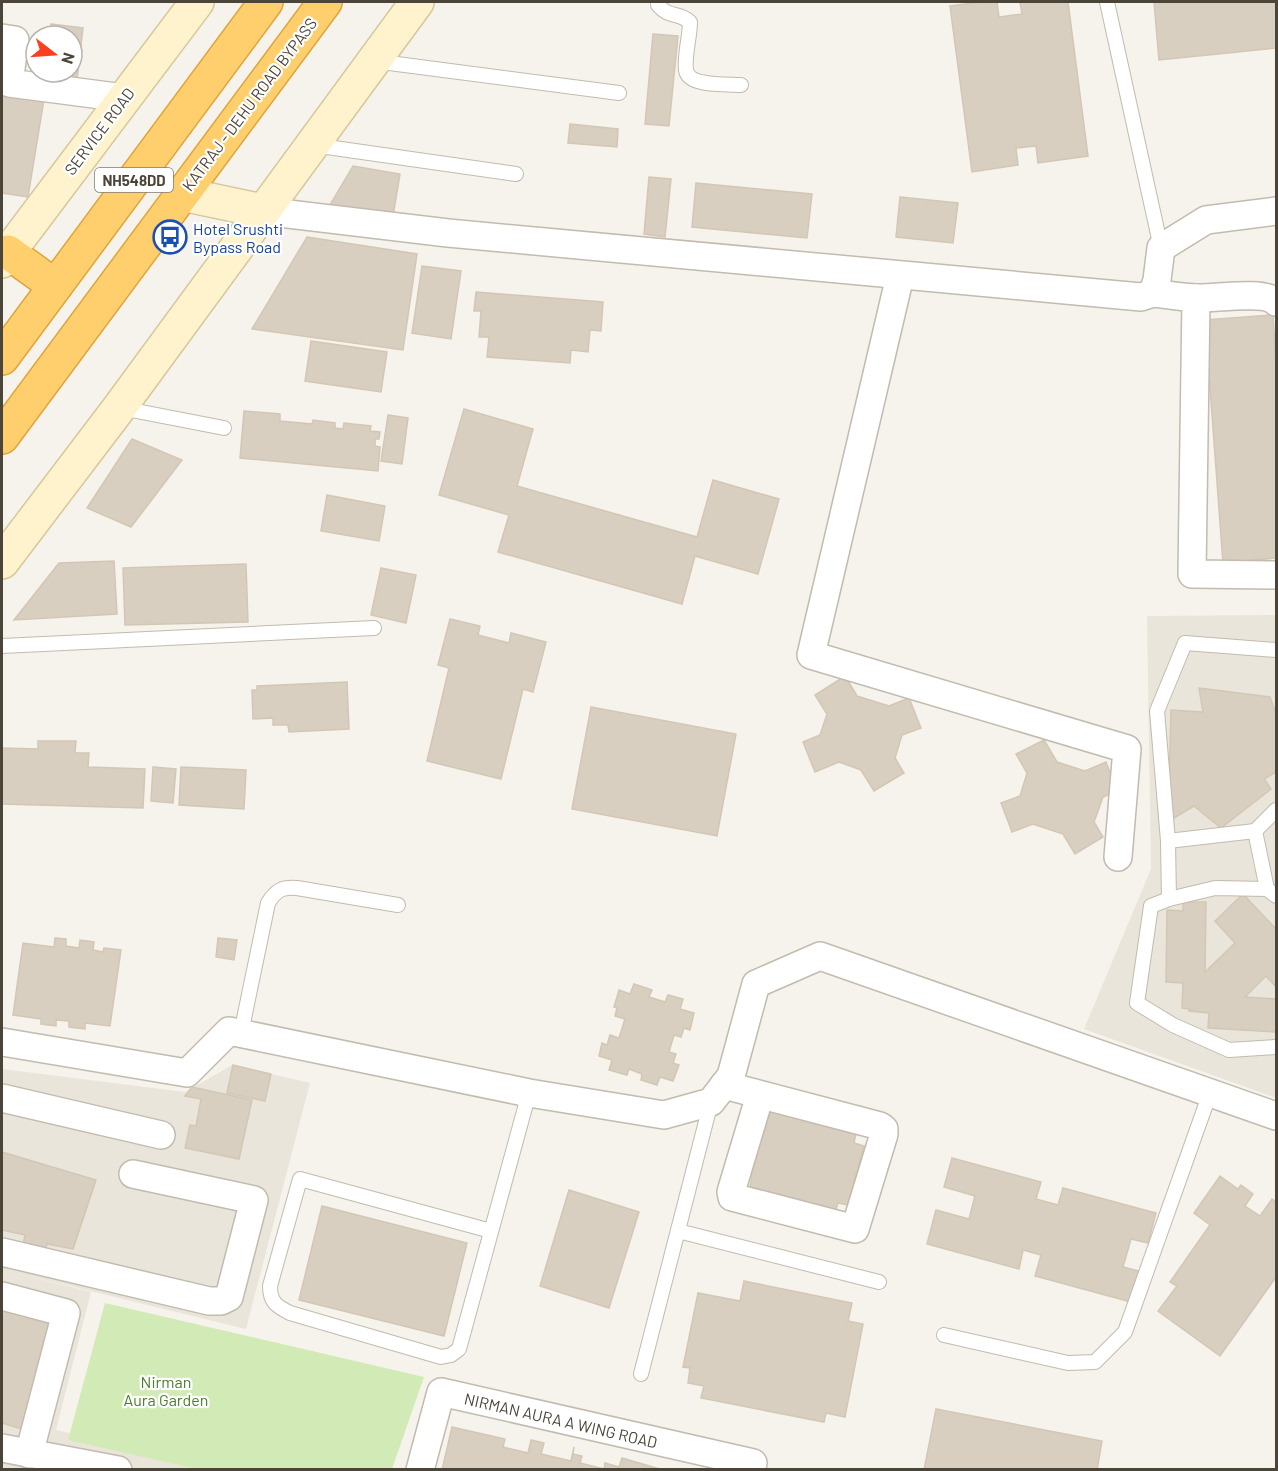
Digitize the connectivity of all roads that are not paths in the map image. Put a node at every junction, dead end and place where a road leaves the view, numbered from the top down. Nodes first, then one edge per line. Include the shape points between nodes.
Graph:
1 (197, 2) edge
2 (266, 2) edge
3 (326, 2) edge
4 (417, 2) edge
5 (658, 2) edge
6 (1107, 2) edge
7 (2, 38) edge
8 (373, 61) junction
9 (5, 82) edge
10 (741, 85) dead end
11 (619, 93) dead end
12 (124, 99) junction
13 (312, 145) junction
14 (516, 174) dead end
15 (182, 194) junction
16 (263, 211) junction
17 (1276, 211) edge
18 (1161, 248) junction
19 (3, 258) edge
20 (900, 276) junction
21 (55, 286) junction
22 (1153, 293) junction
23 (1196, 298) junction
24 (1276, 302) edge
25 (2, 358) edge
26 (119, 408) junction
27 (224, 428) dead end
28 (2, 437) edge
29 (2, 562) edge
30 (1276, 575) edge
31 (374, 628) dead end
32 (2, 646) edge
33 (1276, 650) edge
34 (1276, 810) edge
35 (1255, 831) junction
36 (1168, 842) junction
37 (1118, 857) dead end
38 (1272, 892) edge
39 (1169, 898) junction
40 (398, 905) dead end
41 (241, 1033) junction
42 (2, 1042) edge
43 (1276, 1047) edge
44 (530, 1093) junction
45 (717, 1093) junction
46 (1210, 1093) junction
47 (760, 1095) junction
48 (2, 1098) edge
49 (1276, 1116) edge
50 (161, 1135) dead end
51 (133, 1174) dead end
52 (491, 1231) junction
53 (678, 1231) junction
54 (2, 1252) edge
55 (879, 1282) dead end
56 (2, 1296) edge
57 (944, 1335) dead end
58 (641, 1374) dead end
59 (2, 1448) edge
60 (30, 1454) junction
61 (118, 1470) edge
62 (420, 1470) edge
63 (751, 1470) edge

1 - 12 street, SERVICE ROAD
2 - 21 highway, NH548DD
3 - 15 highway, KATRAJ - DEHU ROAD BYPASS / NH548DD
4 - 8 street
5 - 10 lane via 665,13 683,16 690,22 686,71 692,80
6 - 18 lane
7 - 9 street via 15,40
8 - 11 lane
8 - 13 street
9 - 12 street
12 - 19 street, SERVICE ROAD
13 - 14 lane
13 - 16 street
15 - 16 street
15 - 28 highway, KATRAJ - DEHU ROAD BYPASS / NH548DD
16 - 20 street via 448,234
16 - 26 street
17 - 18 street via 1206,220
18 - 22 street
19 - 21 highway
20 - 22 street via 1141,297
20 - 37 street via 810,655 1126,749
21 - 25 highway, NH548DD
22 - 23 street
23 - 24 street via 1257,297 1273,298
23 - 30 street via 1192,574
26 - 27 lane
26 - 29 street
31 - 32 lane
33 - 36 lane via 1185,643 1157,711
34 - 35 lane
35 - 36 lane
35 - 38 lane
36 - 39 lane
38 - 39 lane via 1215,888
39 - 43 lane via 1151,906 1137,1003 1173,1025 1229,1050
40 - 41 lane via 297,888 275,891 268,903
41 - 42 street via 229,1031 187,1073
41 - 44 street
44 - 45 street via 664,1114
44 - 52 lane
45 - 46 street via 731,1076 756,984 820,956
45 - 47 street
45 - 53 lane
46 - 49 street
46 - 57 lane via 1125,1332 1095,1362 1068,1363
47 - 47 street via 884,1129 855,1229 732,1197
48 - 50 street
51 - 54 street via 254,1200 229,1297 209,1301
52 - 52 lane via 459,1349 451,1355 441,1357 290,1313 270,1299 270,1286 300,1179
53 - 55 lane
53 - 58 lane
56 - 60 street via 66,1312
59 - 60 street
60 - 61 street
62 - 63 street, NIRMAN AURA A WING ROAD via 441,1392 753,1463

